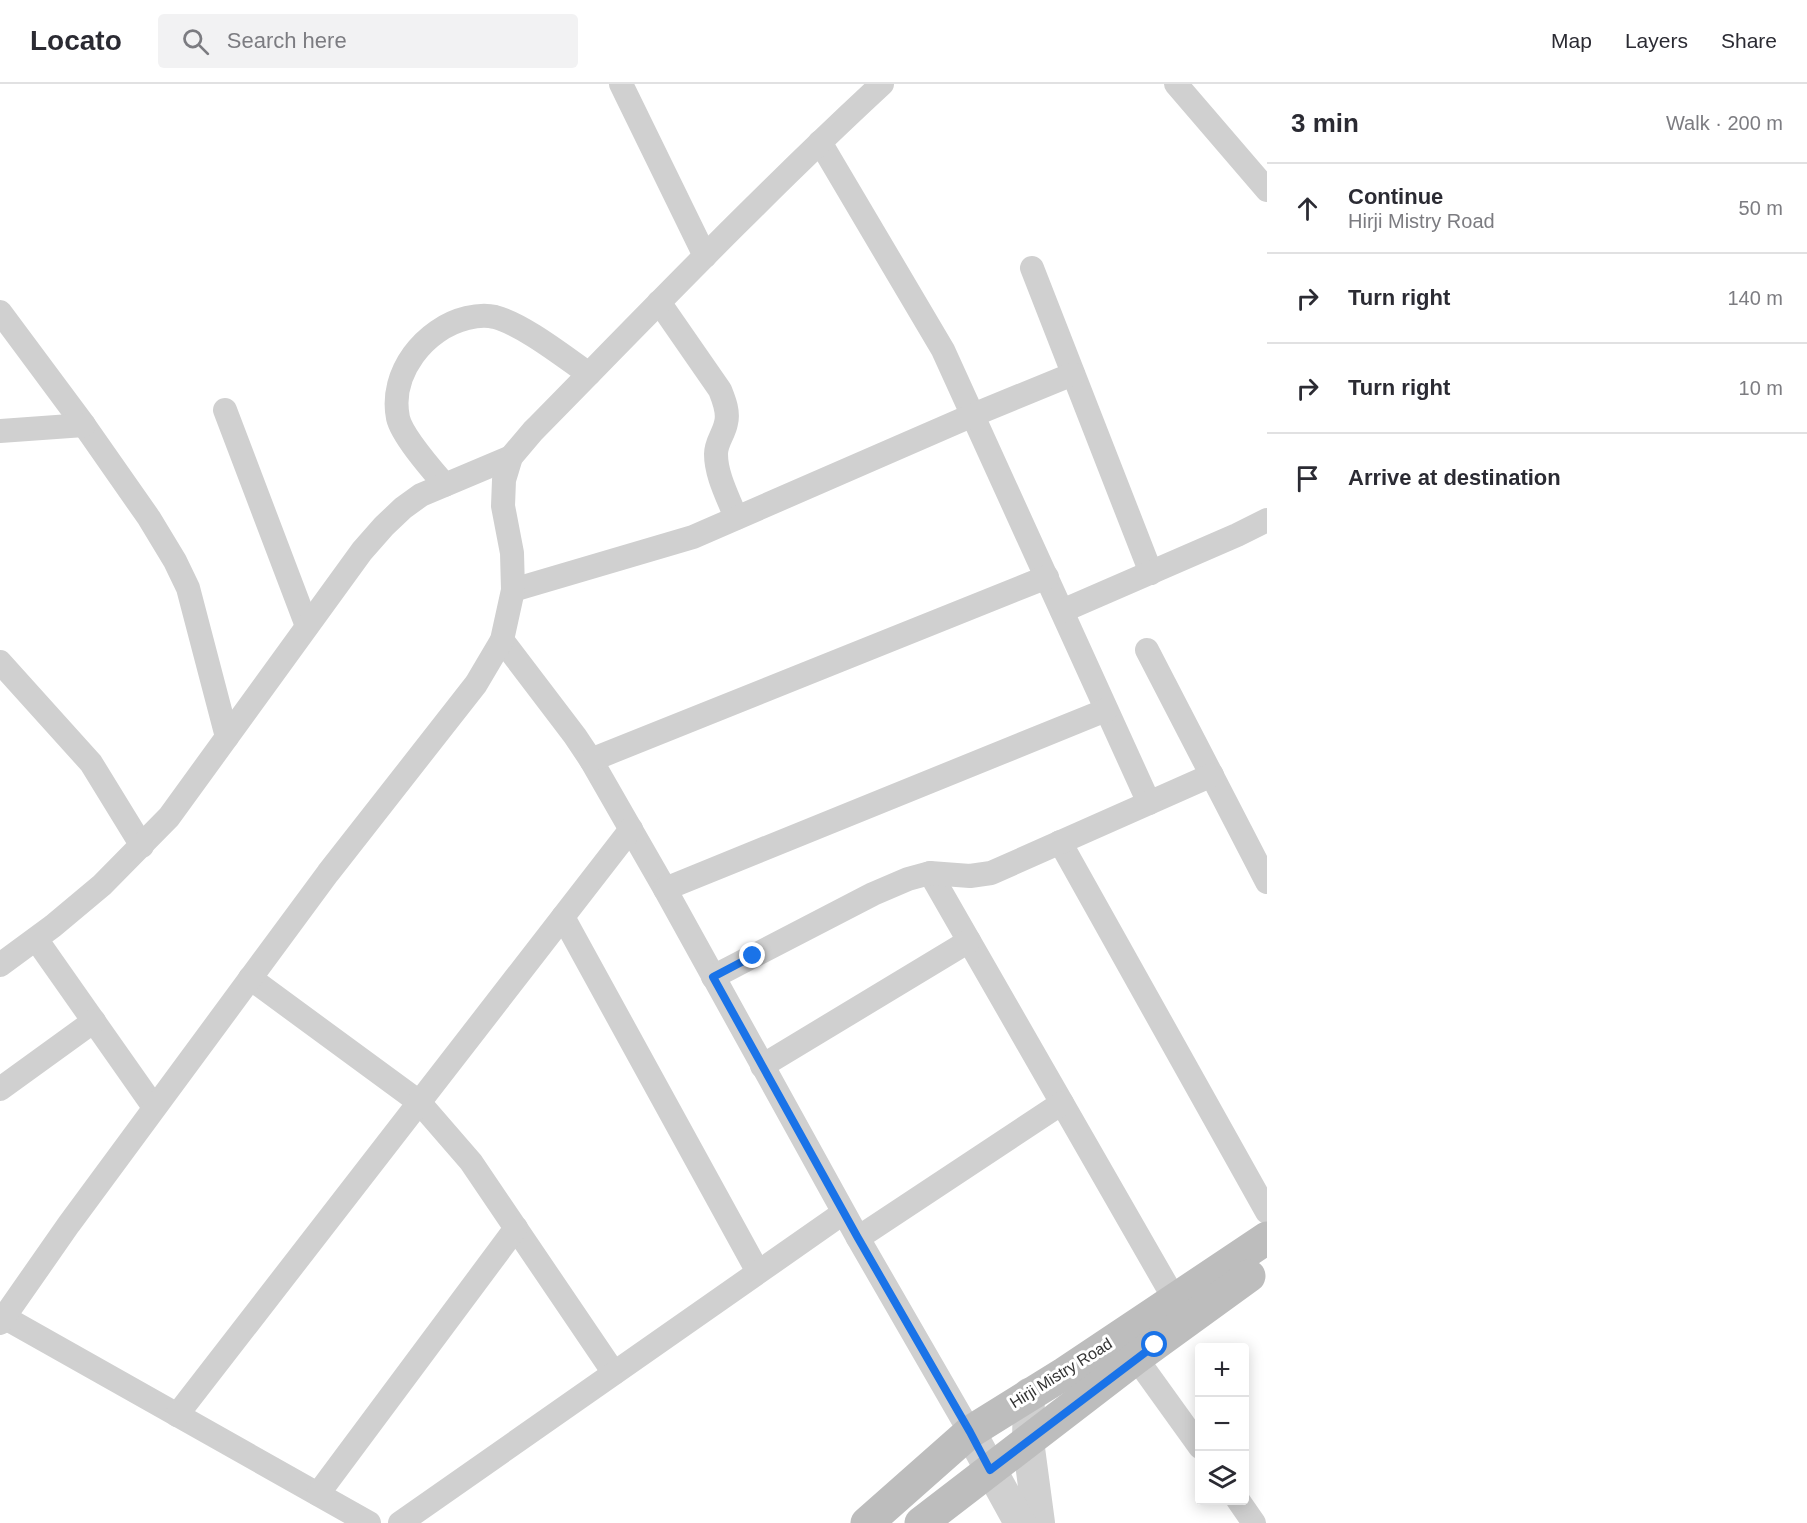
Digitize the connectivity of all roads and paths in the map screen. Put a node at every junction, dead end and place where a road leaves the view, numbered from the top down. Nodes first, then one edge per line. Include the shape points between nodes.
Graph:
1 (621, 84) edge
2 (882, 84) edge
3 (1176, 84) edge
4 (819, 142) junction
5 (1267, 190) edge
6 (705, 256) junction
7 (1032, 268) dead end
8 (659, 303) junction
9 (0, 312) edge
10 (589, 374) junction
11 (1073, 374) junction
12 (225, 410) dead end
13 (973, 415) junction
14 (84, 425) junction
15 (0, 431) edge
16 (512, 457) junction
17 (445, 485) junction
18 (736, 518) junction
19 (1267, 520) edge
20 (1151, 573) junction
21 (1047, 577) junction
22 (513, 590) junction
23 (1062, 611) junction
24 (307, 626) junction
25 (502, 640) junction
26 (1147, 650) dead end
27 (0, 662) edge
28 (1106, 710) junction
29 (227, 736) junction
30 (591, 760) junction
31 (1212, 776) junction
32 (1149, 803) junction
33 (631, 829) junction
34 (1060, 842) junction
35 (142, 846) junction
36 (930, 873) junction
37 (1267, 882) edge
38 (665, 889) junction
39 (563, 917) junction
40 (36, 939) junction
41 (969, 941) junction
42 (0, 965) edge
43 (713, 977) junction
44 (250, 978) junction
45 (94, 1021) junction
46 (762, 1066) junction
47 (0, 1089) edge
48 (419, 1102) junction
49 (1062, 1103) junction
50 (154, 1107) junction
51 (1267, 1212) edge
52 (843, 1213) junction
53 (516, 1228) junction
54 (858, 1238) junction
55 (1267, 1238) edge
56 (1267, 1262) edge
57 (758, 1272) junction
58 (1175, 1300) junction
59 (1, 1319) edge
60 (1136, 1358) junction
61 (614, 1373) junction
62 (1029, 1394) junction
63 (177, 1415) junction
64 (970, 1432) junction
65 (1195, 1440) edge
66 (1028, 1441) junction
67 (990, 1470) junction
68 (318, 1494) junction
69 (1241, 1505) edge
70 (867, 1520) edge
71 (369, 1523) edge
72 (400, 1523) edge
73 (921, 1523) edge
74 (1020, 1523) edge
75 (1039, 1523) edge
76 (1254, 1523) edge

1 - 6 street
2 - 4 street
3 - 5 street
4 - 6 street
4 - 13 street via 943,350
6 - 8 street
7 - 11 street
8 - 10 street
8 - 18 street via 720,390 727,415 716,454
9 - 14 street
10 - 16 street
10 - 17 street via 519,327 493,316 453,321 430,334 415,351 396,400 398,420 421,457
11 - 13 street
11 - 20 street
12 - 24 street
13 - 18 street
13 - 21 street
14 - 15 street
14 - 29 street via 149,518 188,588
16 - 17 street
16 - 22 street via 504,480 503,506 512,553
17 - 24 street via 421,495 384,526
18 - 22 street via 693,537
19 - 20 street
20 - 23 street
21 - 23 street
21 - 30 street
22 - 25 street
23 - 28 street
24 - 29 street
25 - 30 street
25 - 44 street via 476,684
26 - 31 street
27 - 35 street via 91,763
28 - 32 street
28 - 38 street
29 - 35 street via 169,817
30 - 33 street
31 - 32 street
31 - 37 street
32 - 34 street
33 - 38 street
33 - 39 street
34 - 36 street via 991,873
34 - 51 street
35 - 40 street
36 - 41 street
36 - 43 street via 873,894
38 - 43 street
39 - 48 street
39 - 57 street
40 - 42 street
40 - 45 street
41 - 46 street
41 - 49 street
43 - 46 street
44 - 48 street
44 - 50 street
45 - 47 street
45 - 50 street
46 - 52 street
48 - 53 street via 471,1162
48 - 63 street
49 - 54 street
49 - 58 street
50 - 59 street
52 - 54 street
52 - 57 street
53 - 61 street
53 - 68 street
54 - 64 street
55 - 58 main road, Hirji Mistry Road
56 - 60 main road, Hirji Mistry Road
57 - 61 street
58 - 62 main road, Hirji Mistry Road
59 - 63 street
60 - 65 street
60 - 66 main road, Hirji Mistry Road
61 - 72 street
62 - 64 main road, Hirji Mistry Road
62 - 66 street
63 - 68 street
64 - 67 street
64 - 70 main road, Hirji Mistry Road
66 - 67 main road, Hirji Mistry Road
66 - 75 street
67 - 73 main road, Hirji Mistry Road
67 - 74 street
68 - 71 street
69 - 76 street

